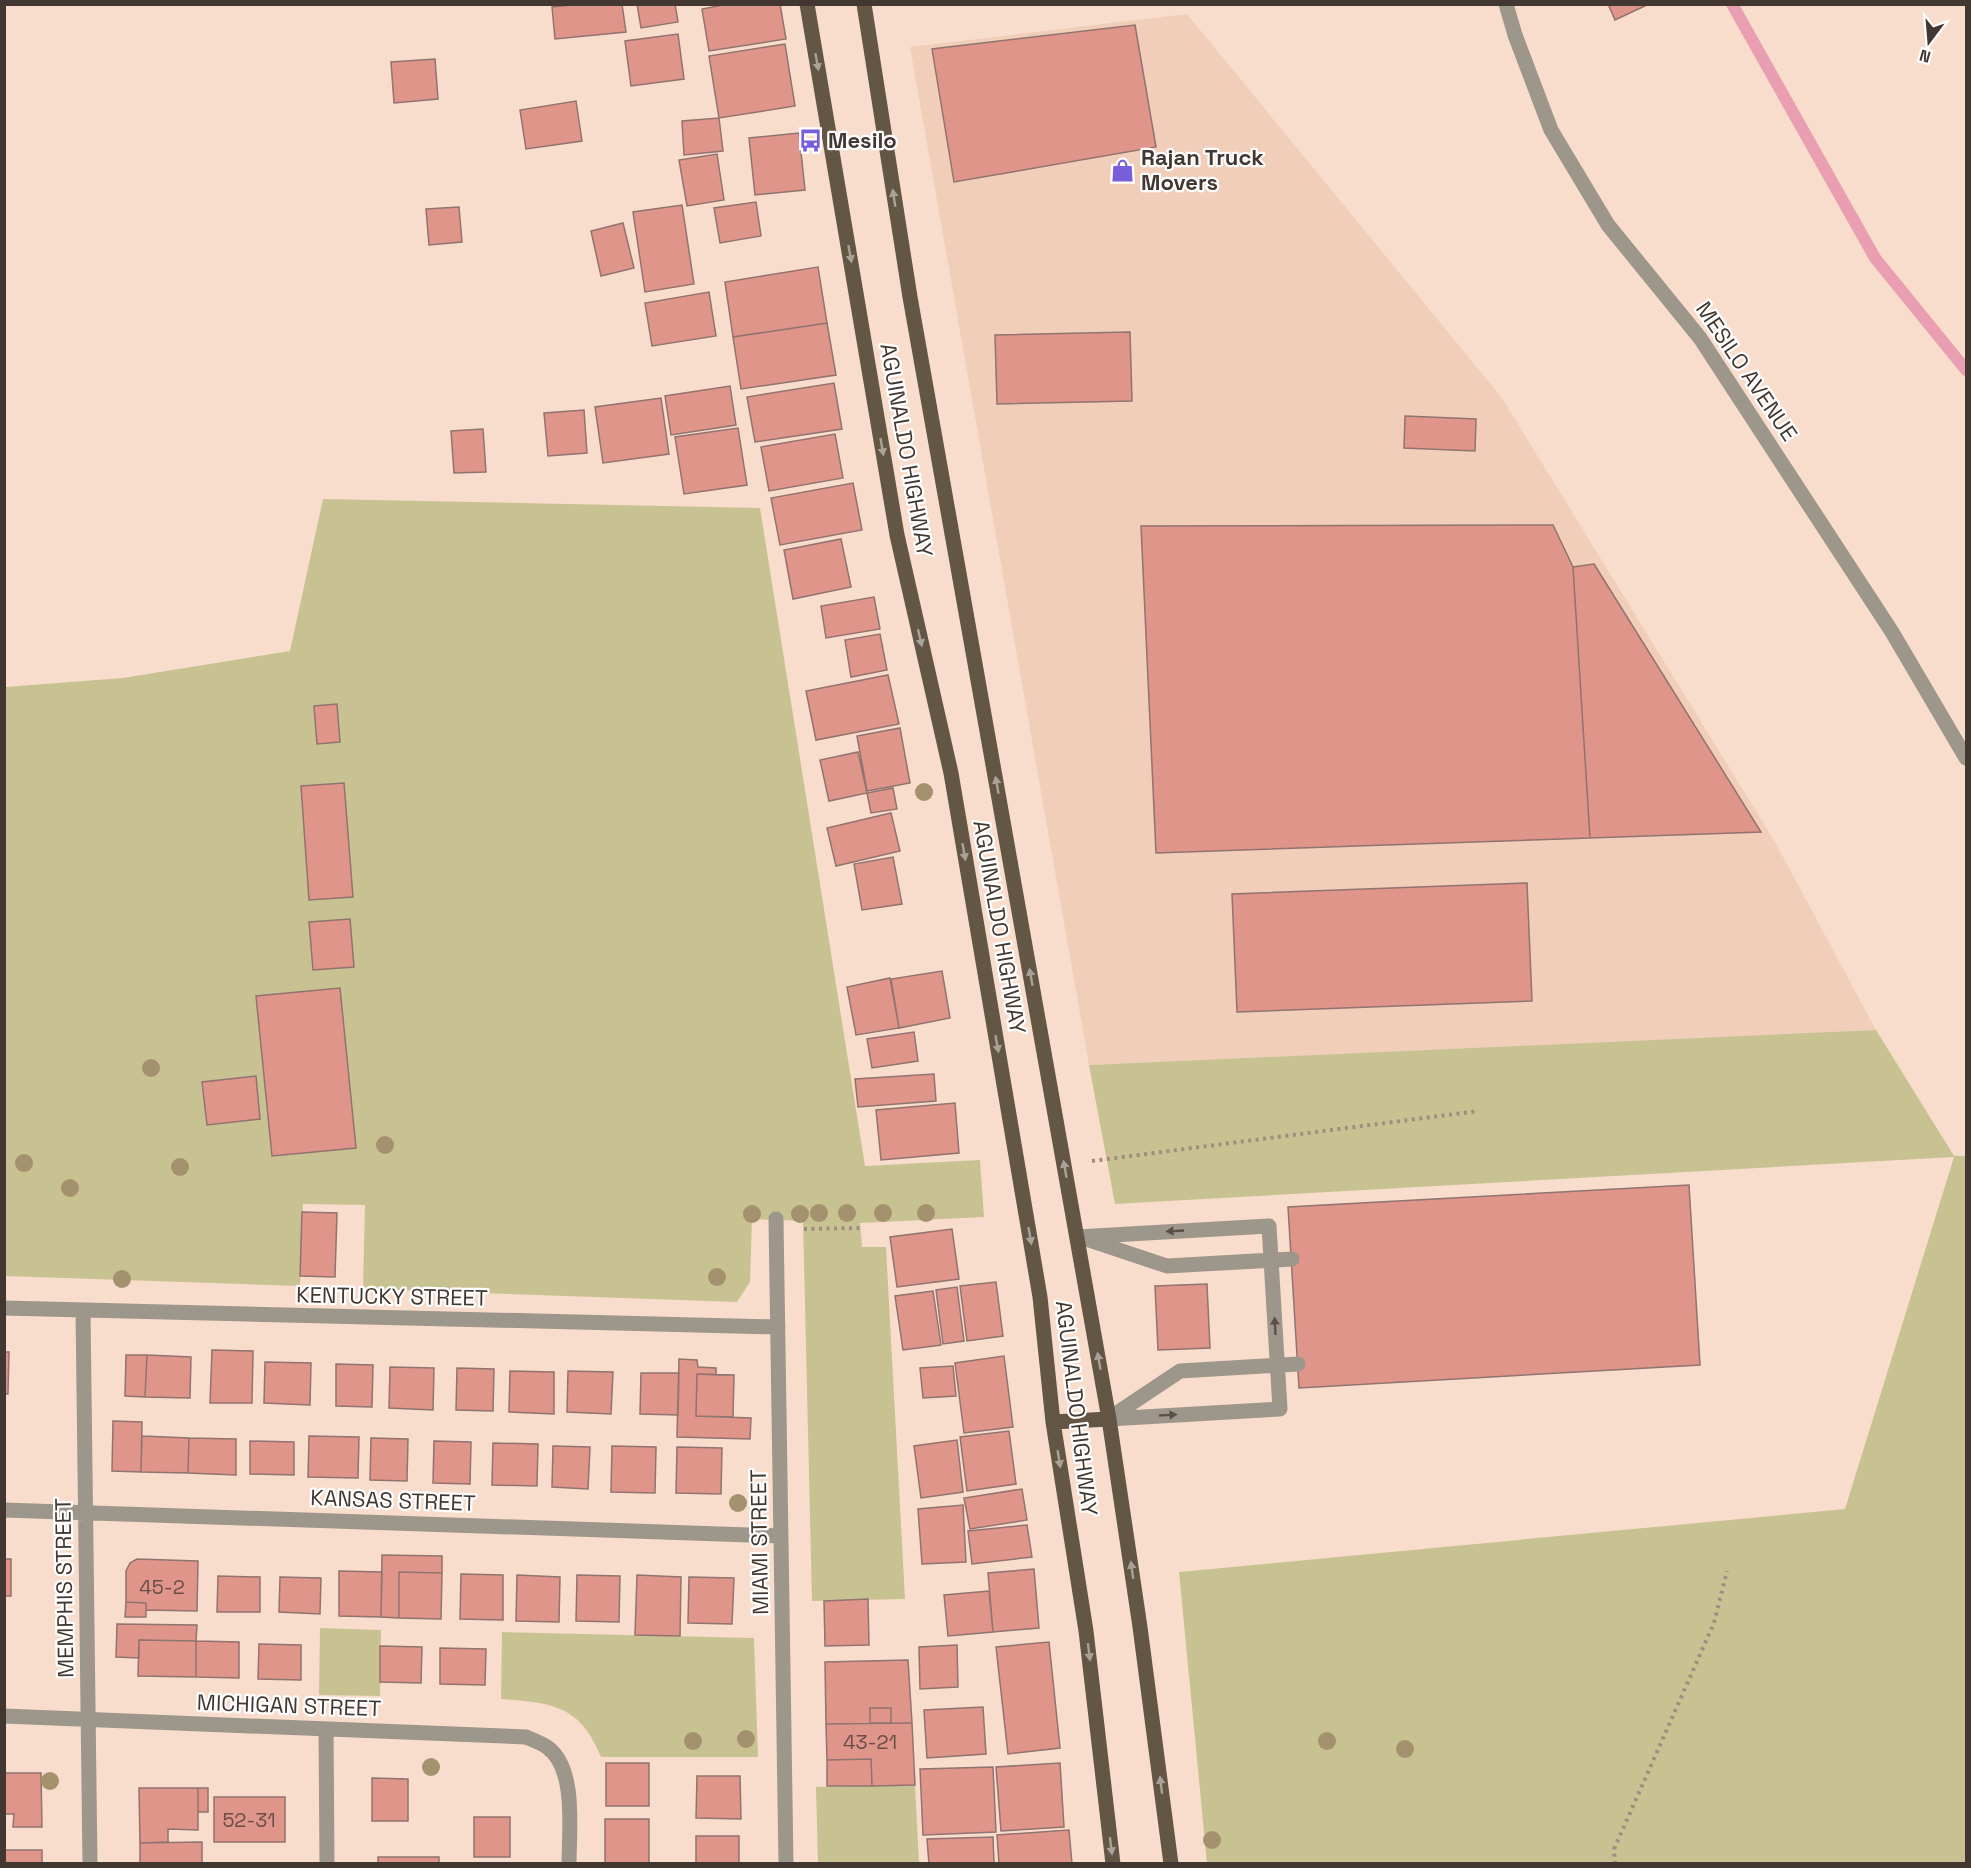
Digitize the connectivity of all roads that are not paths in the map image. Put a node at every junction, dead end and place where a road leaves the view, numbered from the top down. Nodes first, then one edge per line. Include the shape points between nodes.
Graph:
1 (807, 4) edge
2 (864, 4) edge
3 (1506, 4) edge
4 (1966, 758) edge
5 (776, 1225) road end
6 (1077, 1237) junction
7 (1292, 1259) dead end
8 (4, 1308) edge
9 (83, 1311) junction
10 (778, 1327) junction
11 (1298, 1364) dead end
12 (1277, 1365) junction
13 (1109, 1419) junction
14 (1053, 1422) junction
15 (4, 1510) edge
16 (86, 1512) junction
17 (781, 1536) junction
18 (4, 1716) edge
19 (88, 1719) junction
20 (326, 1729) junction
21 (90, 1863) edge
22 (327, 1863) edge
23 (569, 1863) edge
24 (786, 1863) edge
25 (1113, 1863) edge
26 (1171, 1863) edge

1 -> 14 main road, AGUINALDO HIGHWAY via 897,535 951,773 1040,1297
6 -> 2 main road, AGUINALDO HIGHWAY via 910,297
3 - 4 street, MESILO AVENUE via 1551,130 1608,225 1700,338 1892,632
5 - 10 street, MIAMI STREET
6 - 7 street via 1167,1266
12 -> 6 street via 1269,1226
13 -> 6 main road, AGUINALDO HIGHWAY
8 - 9 street, KENTUCKY STREET
9 - 10 street, KENTUCKY STREET
9 - 16 street, MEMPHIS STREET
10 - 17 street, MIAMI STREET
11 - 12 street
12 - 13 street via 1180,1371
13 -> 12 street via 1280,1409
13 - 14 main road
26 -> 13 main road, AGUINALDO HIGHWAY
14 -> 25 main road, AGUINALDO HIGHWAY via 1086,1631
15 - 16 street, KANSAS STREET
16 - 17 street, KANSAS STREET
16 - 19 street, MEMPHIS STREET
17 - 24 street, MIAMI STREET
18 - 19 street, MICHIGAN STREET
19 - 20 street, MICHIGAN STREET
19 - 21 street, MEMPHIS STREET
20 - 22 street
20 - 23 street, MICHIGAN STREET via 526,1737 548,1748 562,1762 568,1789

